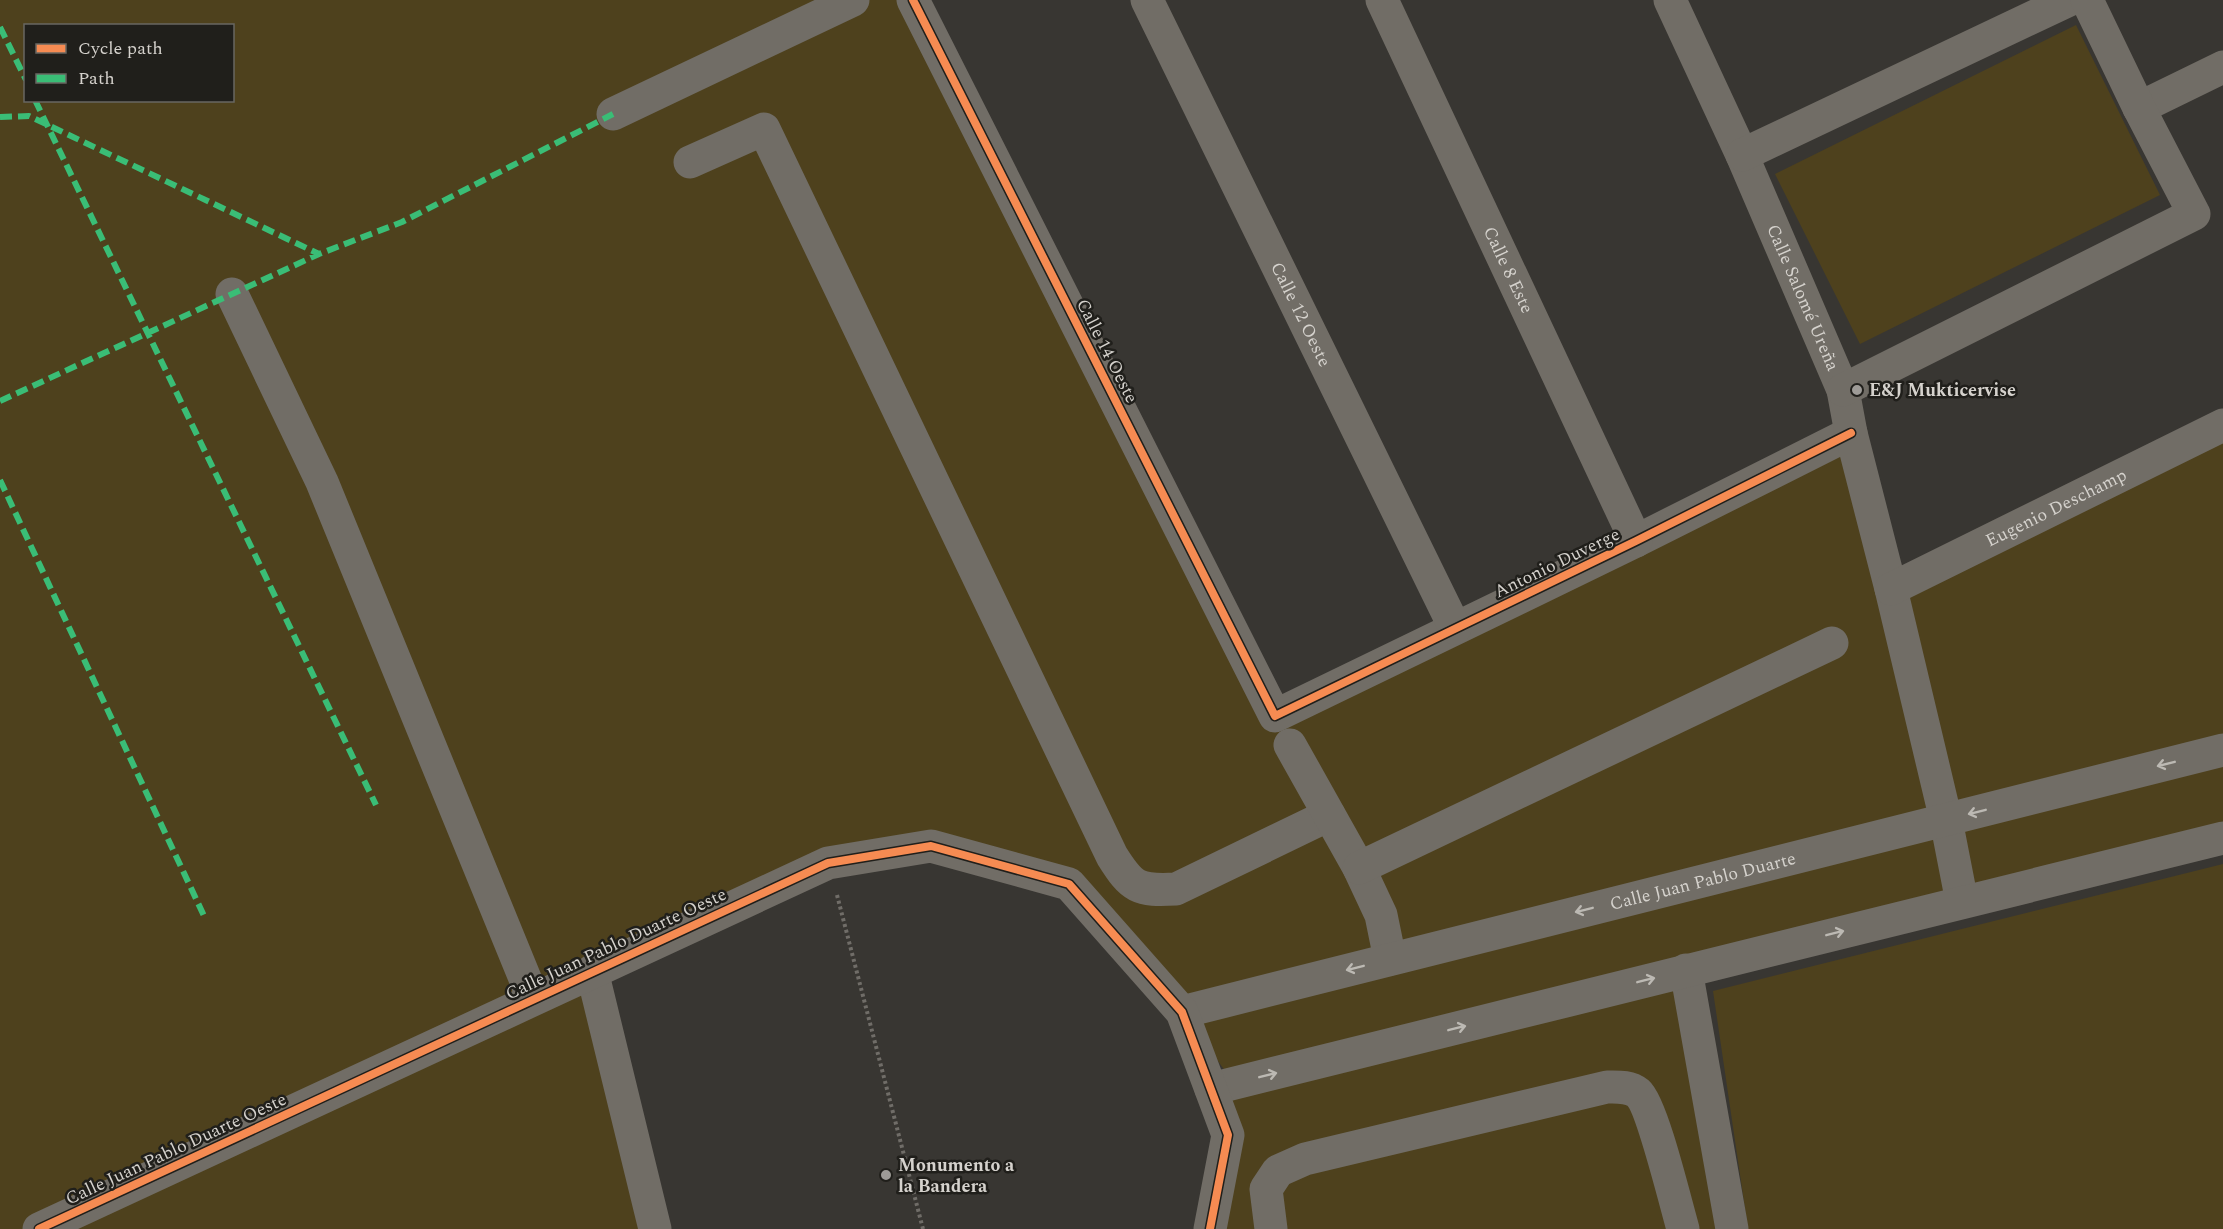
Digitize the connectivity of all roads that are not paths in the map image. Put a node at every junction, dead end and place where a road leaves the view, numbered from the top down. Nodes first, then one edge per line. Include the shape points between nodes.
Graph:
1 (853, 0) edge
2 (913, 0) edge
3 (1147, 0) edge
4 (1382, 0) edge
5 (1670, 0) edge
6 (2069, 0) edge
7 (2087, 0) edge
8 (2223, 67) edge
9 (2139, 108) junction
10 (613, 114) dead end
11 (1742, 155) junction
12 (690, 162) dead end
13 (232, 294) dead end
14 (1843, 390) junction
15 (2223, 425) edge
16 (1851, 433) junction
17 (1636, 541) junction
18 (1891, 590) junction
19 (1455, 628) junction
20 (1832, 643) dead end
21 (1275, 716) joint
22 (1290, 745) dead end
23 (2223, 750) edge
24 (1329, 815) junction
25 (1946, 820) junction
26 (2223, 838) edge
27 (1359, 868) junction
28 (1962, 902) junction
29 (1390, 959) junction
30 (1686, 970) junction
31 (592, 971) junction
32 (533, 998) junction
33 (1182, 1012) junction
34 (1211, 1089) junction
35 (39, 1229) edge
36 (655, 1229) edge
37 (1210, 1229) edge
38 (1271, 1229) edge
39 (1683, 1229) edge
40 (1732, 1229) edge

1 - 10 street
2 - 21 street, Calle 14 Oeste
3 - 19 street, Calle 12 Oeste
4 - 17 street, Calle 8 Este
5 - 11 street, Calle Salomé Ureña
6 - 11 street
7 - 9 street
8 - 9 street
9 - 14 street via 2194,214
11 - 14 street, Calle Salomé Ureña
12 - 24 street via 764,129 1107,846 1127,880 1150,890 1176,889
13 - 32 street via 322,482
14 - 16 street, Calle Salomé Ureña
15 - 18 street, Eugenio Deschamp
16 - 17 street, Antonio Duverge
16 - 18 street, Calle Salomé Ureña
17 - 19 street, Antonio Duverge
18 - 25 street, Calle Salomé Ureña
19 - 21 street, Antonio Duverge
20 - 27 street
22 - 24 street
23 -> 25 street, Calle Juan Pablo Duarte
24 - 27 street
25 - 28 street, Calle Salomé Ureña
25 -> 29 street, Calle Juan Pablo Duarte
26 - 28 street
27 - 29 street via 1381,915
30 -> 28 street
29 -> 33 street, Calle Juan Pablo Duarte
34 -> 30 street
30 - 40 street
31 - 32 street, Calle Juan Pablo Duarte Oeste
31 - 33 street, Calle Juan Pablo Duarte Oeste via 828,863 931,846 1069,884
31 - 36 street
32 - 35 street, Calle Juan Pablo Duarte Oeste
33 - 34 street
34 - 37 street via 1228,1135
38 - 39 street via 1266,1189 1278,1171 1305,1159 1607,1087 1627,1087 1639,1094 1649,1112

